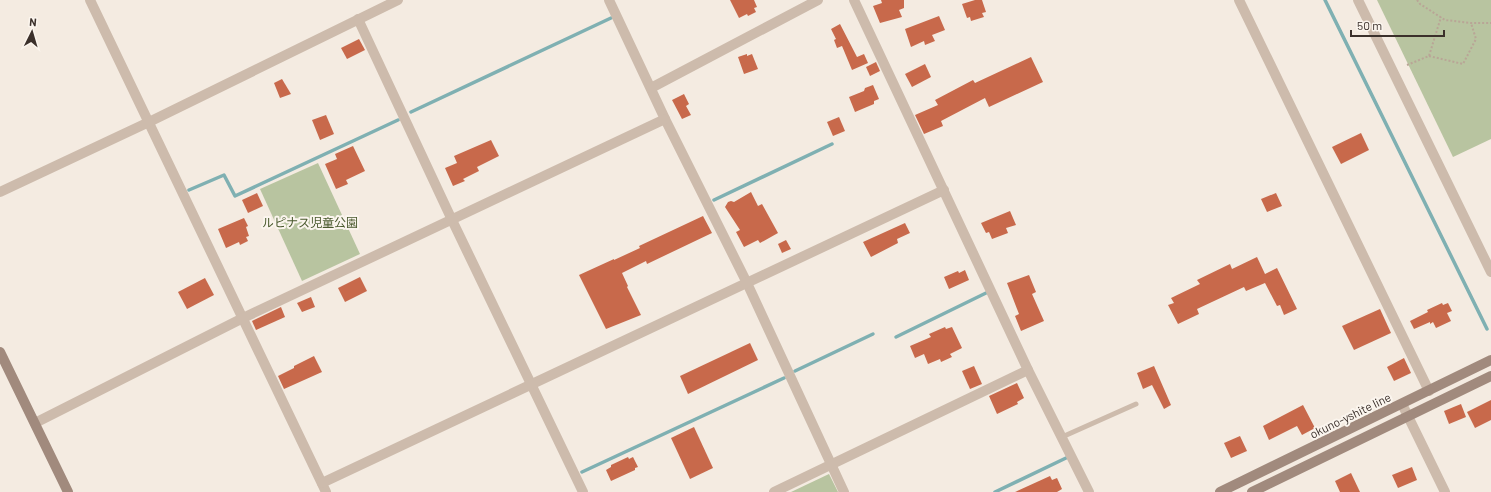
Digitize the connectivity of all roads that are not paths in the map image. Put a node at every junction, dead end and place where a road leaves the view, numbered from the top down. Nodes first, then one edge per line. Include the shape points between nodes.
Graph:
1 (90, 0) edge
2 (398, 0) edge
3 (609, 0) edge
4 (818, 0) edge
5 (854, 0) edge
6 (1239, 0) edge
7 (1358, 0) edge
8 (358, 19) junction
9 (650, 88) junction
10 (665, 119) junction
11 (149, 122) junction
12 (944, 190) junction
13 (0, 192) edge
14 (452, 220) junction
15 (1491, 272) edge
16 (747, 283) junction
17 (242, 318) junction
18 (0, 352) edge
19 (1491, 360) edge
20 (1028, 370) junction
21 (1491, 376) edge
22 (532, 384) junction
23 (1429, 391) junction
24 (1136, 404) dead end
25 (1402, 404) junction
26 (1408, 416) junction
27 (35, 422) junction
28 (1062, 437) junction
29 (831, 465) junction
30 (324, 488) edge
31 (68, 492) edge
32 (583, 492) edge
33 (774, 492) edge
34 (844, 492) edge
35 (1090, 492) edge
36 (1220, 492) edge
37 (1252, 492) edge
38 (1445, 492) edge

1 - 11 street
2 - 8 street
3 - 9 street
4 - 9 street
5 - 12 street
6 - 23 street
7 - 15 street
8 - 11 street
8 - 14 street
9 - 10 street
10 - 14 street
10 - 16 street
11 - 13 street
11 - 17 street
12 - 16 street
12 - 20 street
14 - 17 street
14 - 22 street
16 - 22 street
16 - 29 street
17 - 27 street
17 - 30 street
18 - 27 main road
19 - 23 main road, okuno-yshite line
20 - 28 street
20 - 29 street
21 - 26 main road
22 - 30 street
22 - 32 street
23 - 25 main road, okuno-yshite line
24 - 28 lane
25 - 26 street
25 - 36 main road, okuno-yshite line
26 - 37 main road
26 - 38 street
27 - 31 main road
28 - 35 street
29 - 33 street
29 - 34 street

